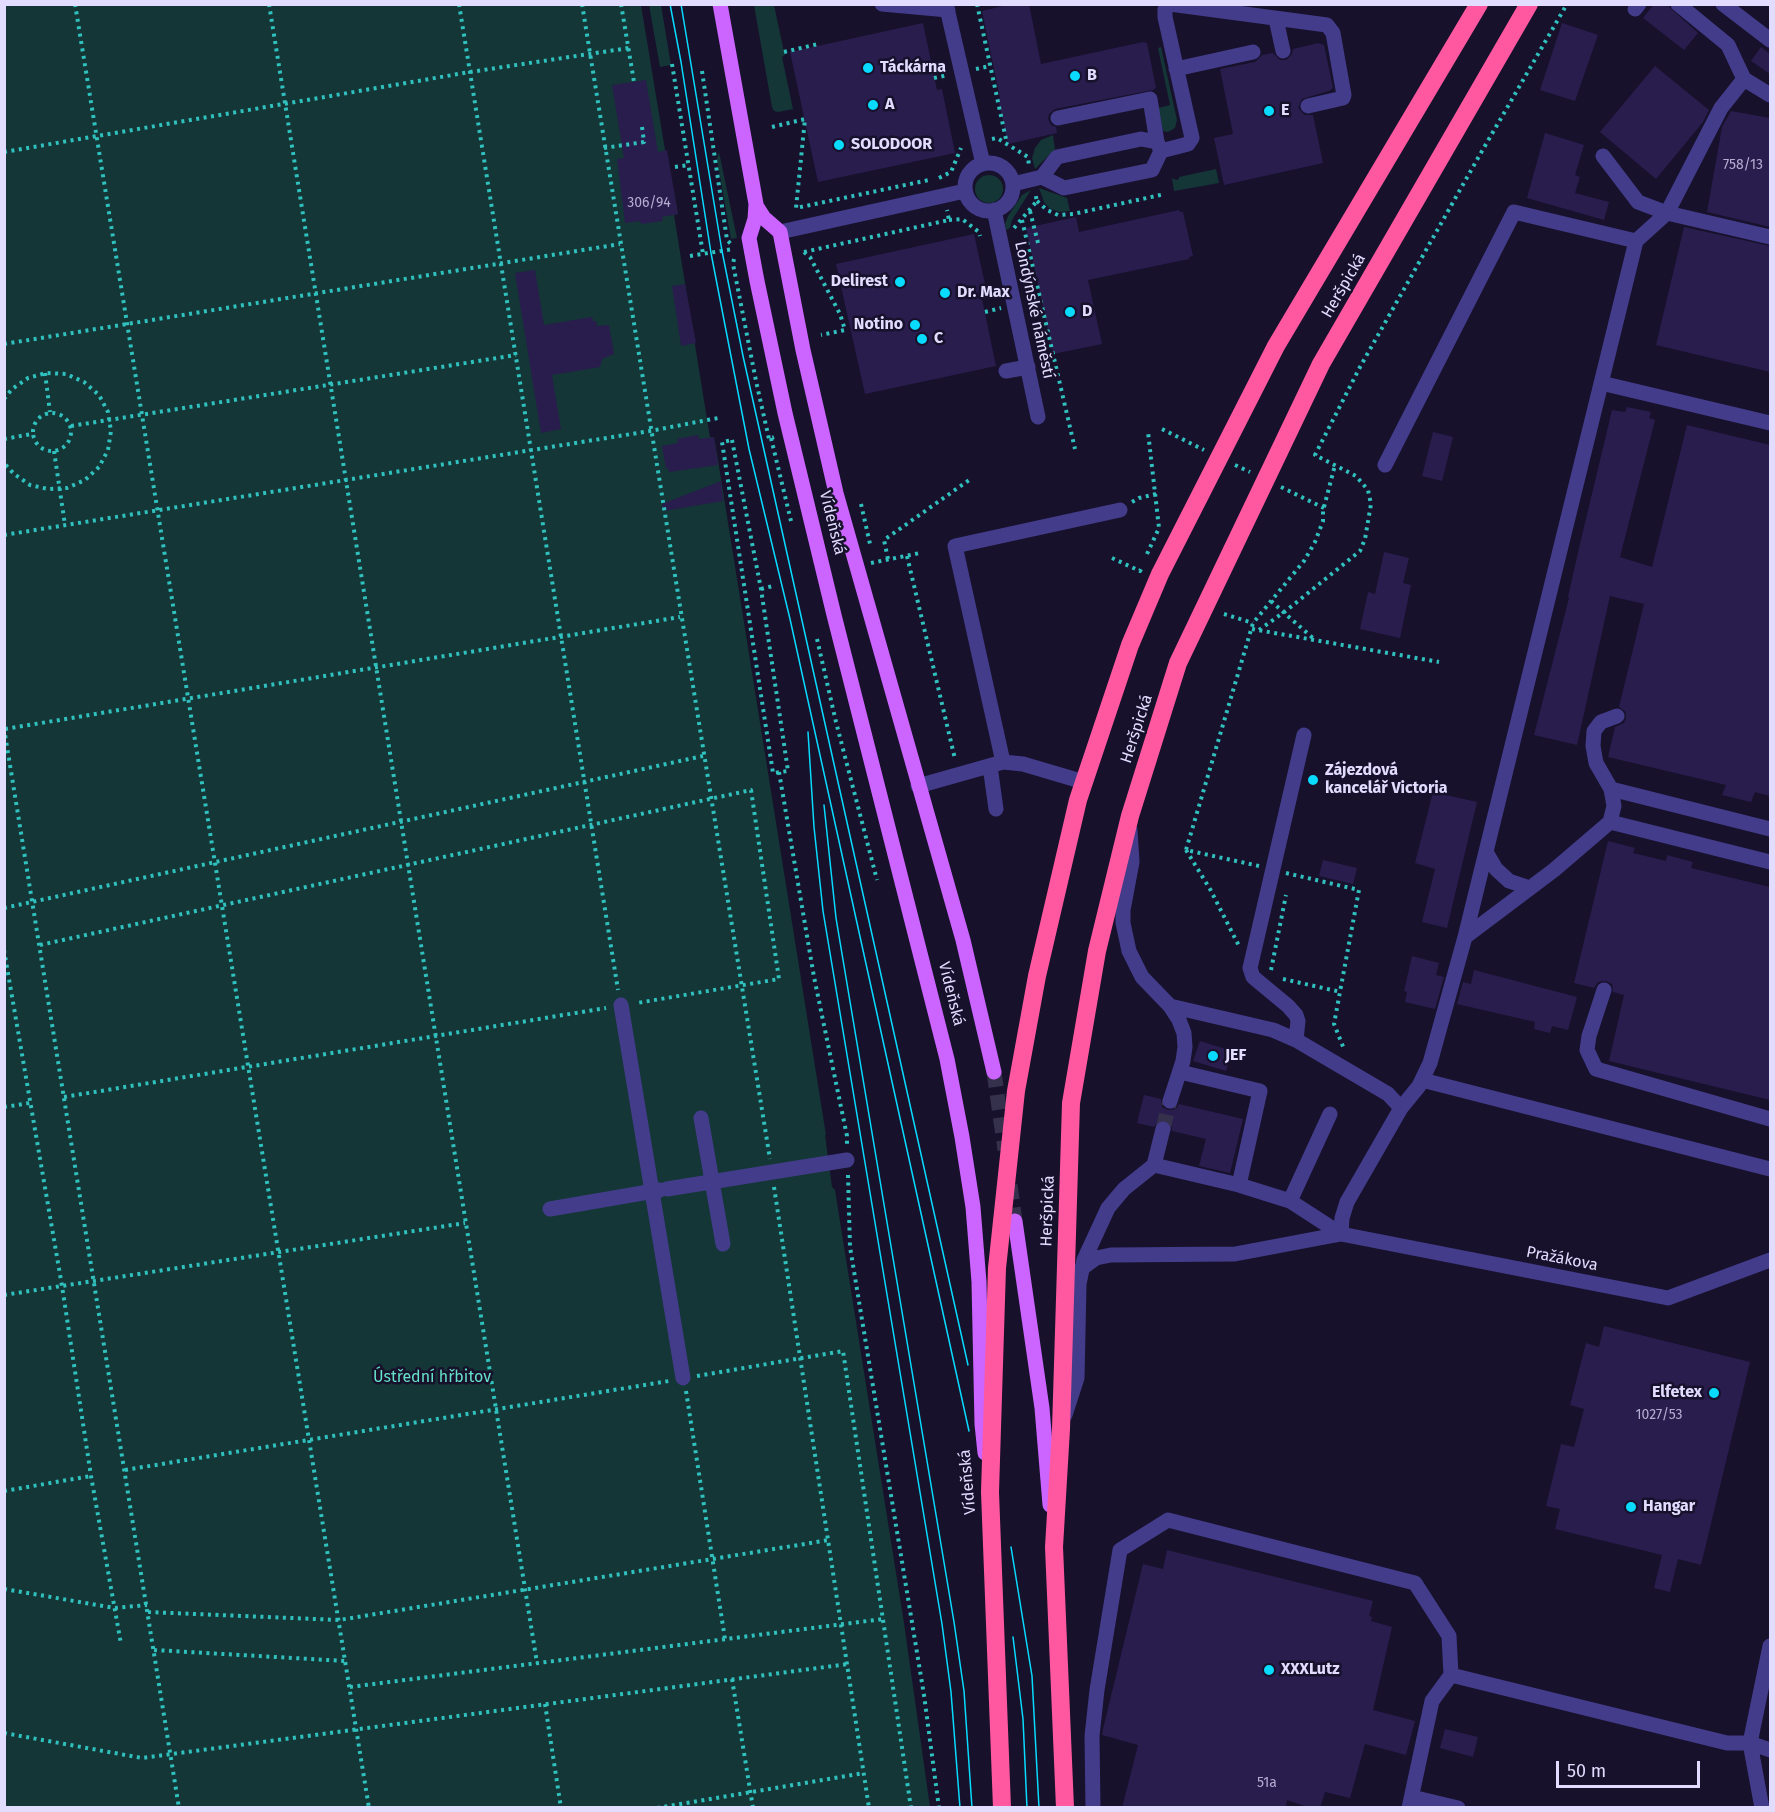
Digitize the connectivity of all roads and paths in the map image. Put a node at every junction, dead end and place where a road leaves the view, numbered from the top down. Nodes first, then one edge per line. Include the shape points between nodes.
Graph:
1 (75, 4) edge
2 (269, 4) edge
3 (459, 4) edge
4 (582, 4) edge
5 (621, 4) edge
6 (720, 4) edge
7 (882, 4) edge
8 (977, 4) edge
9 (1170, 4) edge
10 (1479, 4) edge
11 (1529, 4) edge
12 (1567, 4) edge
13 (1678, 4) edge
14 (1723, 4) edge
15 (944, 8) edge
16 (1276, 19) junction
17 (1770, 40) edge
18 (818, 46) dead end
19 (629, 48) junction
20 (1283, 51) dead end
21 (784, 52) dead end
22 (1253, 52) dead end
23 (589, 54) junction
24 (672, 64) dead end
25 (1176, 69) junction
26 (470, 72) junction
27 (1744, 79) junction
28 (634, 82) dead end
29 (1770, 95) edge
30 (285, 104) junction
31 (1308, 106) dead end
32 (1058, 118) dead end
33 (772, 126) dead end
34 (642, 127) dead end
35 (97, 136) junction
36 (1007, 145) dead end
37 (1159, 147) junction
38 (604, 148) junction
39 (4, 152) edge
40 (1603, 156) dead end
41 (983, 164) junction
42 (689, 165) junction
43 (675, 167) dead end
44 (1042, 177) junction
45 (1012, 184) junction
46 (966, 191) junction
47 (1165, 194) dead end
48 (1037, 201) dead end
49 (945, 203) dead end
50 (757, 207) junction
51 (796, 208) dead end
52 (994, 210) junction
53 (1029, 211) dead end
54 (1667, 213) junction
55 (949, 220) junction
56 (1022, 220) dead end
57 (780, 232) junction
58 (1000, 236) junction
59 (1770, 237) edge
60 (1636, 241) junction
61 (1038, 243) dead end
62 (620, 244) junction
63 (733, 249) dead end
64 (703, 254) junction
65 (690, 256) dead end
66 (734, 259) dead end
67 (501, 263) junction
68 (315, 293) junction
69 (127, 324) junction
70 (821, 335) dead end
71 (4, 344) edge
72 (516, 355) junction
73 (1028, 367) junction
74 (1006, 371) dead end
75 (45, 373) junction
76 (1601, 382) junction
77 (330, 385) junction
78 (4, 399) edge
79 (50, 412) junction
80 (142, 415) junction
81 (1038, 417) dead end
82 (718, 418) dead end
83 (110, 420) junction
84 (1770, 423) edge
85 (71, 426) junction
86 (650, 431) junction
87 (1148, 432) dead end
88 (32, 434) junction
89 (4, 439) edge
90 (1075, 449) dead end
91 (531, 450) junction
92 (54, 451) junction
93 (4, 463) edge
94 (1335, 465) junction
95 (1385, 465) dead end
96 (972, 478) dead end
97 (345, 480) junction
98 (60, 488) junction
99 (1156, 494) junction
100 (1310, 501) dead end
101 (861, 504) dead end
102 (1324, 507) junction
103 (1120, 510) joint
104 (158, 511) junction
105 (791, 521) dead end
106 (65, 525) junction
107 (4, 535) edge
108 (870, 543) dead end
109 (920, 554) dead end
110 (907, 556) junction
111 (1112, 558) dead end
112 (888, 560) junction
113 (870, 564) dead end
114 (773, 586) dead end
115 (761, 588) junction
116 (1271, 601) junction
117 (1283, 613) junction
118 (1224, 614) dead end
119 (680, 616) junction
120 (1252, 626) junction
121 (1259, 630) junction
122 (562, 636) junction
123 (818, 639) dead end
124 (1316, 640) junction
125 (1439, 662) dead end
126 (375, 668) junction
127 (188, 699) junction
128 (1617, 716) dead end
129 (5, 729) edge
130 (1304, 735) dead end
131 (703, 756) junction
132 (996, 764) junction
133 (779, 772) junction
134 (959, 774) junction
135 (585, 782) junction
136 (1084, 782) junction
137 (918, 786) junction
138 (1611, 789) junction
139 (710, 798) junction
140 (996, 809) dead end
141 (1130, 816) junction
142 (400, 822) junction
143 (1610, 822) junction
144 (592, 824) junction
145 (1770, 829) edge
146 (1186, 850) junction
147 (1486, 852) junction
148 (1770, 862) edge
149 (215, 863) junction
150 (407, 865) junction
151 (1272, 869) junction
152 (877, 880) dead end
153 (1288, 886) dead end
154 (1530, 888) junction
155 (33, 903) junction
156 (222, 905) junction
157 (4, 908) edge
158 (1465, 937) junction
159 (40, 945) junction
160 (1240, 948) dead end
161 (4, 950) edge
162 (5, 955) edge
163 (741, 986) junction
164 (1604, 990) dead end
165 (1341, 992) junction
166 (621, 1005) junction
167 (1170, 1006) junction
168 (435, 1036) junction
169 (1296, 1040) junction
170 (1347, 1053) dead end
171 (248, 1067) junction
172 (993, 1072) tunnel mouth
173 (1180, 1072) junction
174 (1422, 1080) junction
175 (64, 1097) junction
176 (1170, 1101) tunnel mouth
177 (30, 1103) junction
178 (4, 1107) edge
179 (1401, 1108) junction
180 (1330, 1114) dead end
181 (701, 1118) dead end
182 (1770, 1119) edge
183 (1163, 1129) tunnel mouth
184 (847, 1160) junction
185 (1154, 1165) junction
186 (1770, 1169) edge
187 (772, 1172) junction
188 (712, 1182) junction
189 (1239, 1185) junction
190 (660, 1190) junction
191 (1290, 1201) junction
192 (550, 1209) dead end
193 (1015, 1221) tunnel mouth
194 (465, 1223) junction
195 (1341, 1234) junction
196 (723, 1244) dead end
197 (279, 1253) junction
198 (1770, 1260) edge
199 (1081, 1269) junction
200 (95, 1281) junction
201 (62, 1286) junction
202 (4, 1296) edge
203 (801, 1359) junction
204 (683, 1378) junction
205 (495, 1409) junction
206 (1061, 1429) junction
207 (309, 1439) junction
208 (125, 1470) junction
209 (91, 1476) junction
210 (4, 1491) edge
211 (990, 1492) junction
212 (829, 1540) junction
213 (1054, 1547) junction
214 (712, 1559) junction
215 (4, 1589) edge
216 (524, 1589) junction
217 (147, 1605) junction
218 (115, 1608) junction
219 (148, 1612) junction
220 (883, 1619) junction
221 (339, 1620) junction
222 (842, 1625) junction
223 (726, 1639) junction
224 (121, 1644) dead end
225 (1770, 1646) edge
226 (154, 1650) junction
227 (345, 1661) junction
228 (537, 1663) junction
229 (848, 1664) junction
230 (1451, 1675) junction
231 (732, 1679) junction
232 (350, 1687) junction
233 (545, 1704) junction
234 (357, 1730) junction
235 (4, 1733) edge
236 (1750, 1743) junction
237 (1770, 1750) edge
238 (171, 1754) junction
239 (864, 1773) junction
240 (750, 1792) junction
241 (1411, 1802) edge
242 (179, 1808) edge
243 (369, 1808) edge
244 (561, 1808) edge
245 (657, 1808) edge
246 (753, 1808) edge
247 (869, 1808) edge
248 (911, 1808) edge
249 (939, 1808) edge
250 (1002, 1808) edge
251 (1065, 1808) edge
252 (1093, 1808) edge
253 (1458, 1808) edge
254 (1762, 1808) edge

1 - 35 path
2 - 30 path
3 - 26 path
4 - 23 path
5 - 19 path
6 - 50 main road, Vídeňská
7 - 15 street
8 - 36 path
9 - 16 street
9 - 25 street via 1165,17
10 - 136 highway, Heršpická via 1276,346 1160,574 1130,645
11 - 141 highway, Heršpická via 1321,364 1178,663
12 - 94 path via 1371,347 1315,455
13 - 27 street via 1728,45
14 - 17 street
15 - 41 street
16 - 20 street
16 - 31 street via 1327,26 1333,33 1343,98
18 - 21 path
19 - 23 path
19 - 28 path
22 - 25 street
23 - 26 path
23 - 38 path
24 - 42 path
25 - 37 street via 1192,138 1188,144
26 - 30 path
26 - 67 path
27 - 29 street
27 - 54 street via 1721,108
30 - 35 path
30 - 68 path
32 - 37 street via 1150,99
33 - 51 path via 804,119
34 - 38 path via 644,141
35 - 39 path
35 - 69 path
37 - 44 street via 1141,139 1057,158
37 - 44 street via 1152,170 1064,188
38 - 62 path
40 - 54 street via 1638,202
41 - 45 street via 1005,169
41 - 46 street via 967,177
42 - 43 path
42 - 64 path
44 - 45 street
45 - 52 street via 1006,203
46 - 52 street via 979,208
46 - 57 street
47 - 48 path via 1058,215
49 - 55 path
50 - 57 main road
50 - 211 main road, Vídeňská via 749,238 786,413 947,1059 973,1207 982,1424
52 - 58 street, Londýnské náměstí
53 - 61 path
54 - 59 street
54 - 60 street
55 - 58 path via 962,219 979,232 981,240
55 - 70 path via 804,252 840,314 845,330
56 - 90 path
57 - 137 main road, Vídeňská via 836,494 899,707
58 - 73 street, Londýnské náměstí
60 - 76 street
60 - 95 street via 1514,212
62 - 67 path
62 - 86 path
63 - 64 path
64 - 65 path
66 - 105 path via 743,322
67 - 68 path
67 - 72 path
68 - 69 path
68 - 77 path
69 - 71 path
69 - 80 path
72 - 77 path
72 - 91 path
73 - 74 street
73 - 81 street, Londýnské náměstí
75 - 78 path via 28,378
75 - 79 path
75 - 83 path via 66,374 84,382 99,395
76 - 84 street
76 - 147 street
77 - 80 path
77 - 97 path
79 - 85 path via 64,416
79 - 88 path via 35,421
80 - 83 path
80 - 104 path
82 - 86 path
83 - 85 path
83 - 98 path via 108,450 99,467 85,480
85 - 92 path via 67,444
86 - 91 path
86 - 119 path
87 - 99 path
88 - 89 path
88 - 92 path via 44,450
91 - 97 path
91 - 122 path
92 - 98 path
93 - 98 path via 30,485
94 - 102 path
94 - 117 path via 1356,476 1368,490 1371,504 1365,539 1360,551
96 - 112 path via 884,540
97 - 104 path
97 - 126 path
98 - 106 path
99 - 103 path via 1139,498
99 - 111 path via 1159,528 1140,571
100 - 102 path
101 - 108 path
102 - 116 path via 1316,542
103 - 132 street via 956,546
104 - 106 path
104 - 127 path
106 - 107 path
109 - 110 path
110 - 112 path
110 - 134 path
112 - 113 path
114 - 115 path
115 - 133 path via 788,771
115 - 133 path via 732,440 722,442 773,773
116 - 117 path
116 - 120 path
117 - 121 path
117 - 124 path
118 - 120 path
119 - 122 path
119 - 131 path
120 - 121 path
120 - 146 path
121 - 124 path
122 - 126 path
122 - 135 path
123 - 152 path
124 - 125 path
126 - 127 path
126 - 142 path
127 - 129 path
127 - 149 path
128 - 138 street via 1601,722 1594,731 1596,763
129 - 155 path
130 - 151 street
131 - 135 path
131 - 139 path
132 - 134 street
132 - 136 street via 1031,766
132 - 140 street
133 - 184 path via 814,977 847,1136
134 - 137 street
135 - 142 path
135 - 144 path
136 - 211 highway, Heršpická via 1037,976 1017,1091 997,1268
137 - 172 main road, Vídeňská via 963,940
138 - 143 street via 1614,806
138 - 145 street
139 - 144 path
139 - 163 path
139 - 163 path via 751,790 779,979
141 - 167 street via 1132,862 1123,910 1126,937 1142,977
141 - 206 highway, Heršpická via 1097,951 1071,1103
142 - 149 path
142 - 150 path
143 - 148 street
143 - 154 street
144 - 150 path
144 - 166 path
146 - 151 path
146 - 160 path
147 - 154 street via 1509,881
147 - 158 street
149 - 155 path
149 - 156 path
150 - 156 path
150 - 168 path
151 - 165 path via 1359,890
151 - 169 street via 1250,968 1253,976 1296,1015
153 - 165 path via 1271,973
154 - 158 street
155 - 157 path
155 - 159 path
156 - 159 path
156 - 171 path
158 - 174 street
159 - 175 path
161 - 162 path
162 - 177 path
163 - 166 path
163 - 187 path
164 - 182 street via 1587,1050 1596,1069
165 - 170 path via 1334,1024
166 - 168 path
166 - 190 street
167 - 169 street via 1251,1023
167 - 173 street via 1184,1033
168 - 171 path
168 - 194 path
169 - 179 street via 1388,1094
171 - 175 path
171 - 197 path
173 - 176 street
173 - 189 street via 1260,1091
174 - 179 street
174 - 186 street
175 - 200 path
177 - 178 path
177 - 201 path
179 - 195 street via 1347,1202
180 - 191 street
181 - 188 street
183 - 185 street
184 - 187 street
184 - 249 path via 850,1247
185 - 189 street
185 - 199 street via 1108,1208
187 - 188 street
187 - 203 path
188 - 190 street
188 - 196 street
189 - 191 street
190 - 192 street
190 - 204 street
191 - 195 street
193 - 213 main road via 1042,1408
194 - 197 path
194 - 205 path
195 - 198 street, Pražákova via 1668,1298
195 - 199 street via 1235,1254 1111,1255 1096,1258
197 - 200 path
197 - 207 path
199 - 206 street via 1077,1378
200 - 201 path
200 - 208 path
201 - 202 path
201 - 209 path
203 - 204 path
203 - 212 path
203 - 220 path via 843,1352
204 - 205 path
204 - 214 path
205 - 207 path
205 - 216 path
206 - 213 highway, Heršpická
207 - 208 path
207 - 221 path
208 - 217 path
209 - 210 path
209 - 218 path
211 - 250 highway, Vídeňská
212 - 214 path
212 - 222 path
213 - 251 highway
214 - 216 path
214 - 223 path
215 - 218 path
216 - 221 path
216 - 228 path
217 - 218 path
217 - 219 path
218 - 224 path
219 - 221 path
219 - 226 path
220 - 222 path
220 - 248 path
221 - 227 path
222 - 223 path
222 - 229 path
223 - 228 path
225 - 236 street
226 - 227 path
226 - 238 path
227 - 232 path
228 - 232 path
229 - 231 path
229 - 239 path
230 - 236 street via 1727,1743
230 - 241 street via 1432,1701
230 - 252 street via 1449,1636 1414,1583 1168,1520 1120,1550 1096,1690
231 - 233 path
231 - 240 path
232 - 234 path
233 - 234 path
233 - 244 path
234 - 238 path
234 - 243 path
235 - 238 path via 142,1758
236 - 237 street
236 - 254 street
238 - 242 path
239 - 240 path
239 - 247 path
240 - 245 path
240 - 246 path
241 - 253 street

